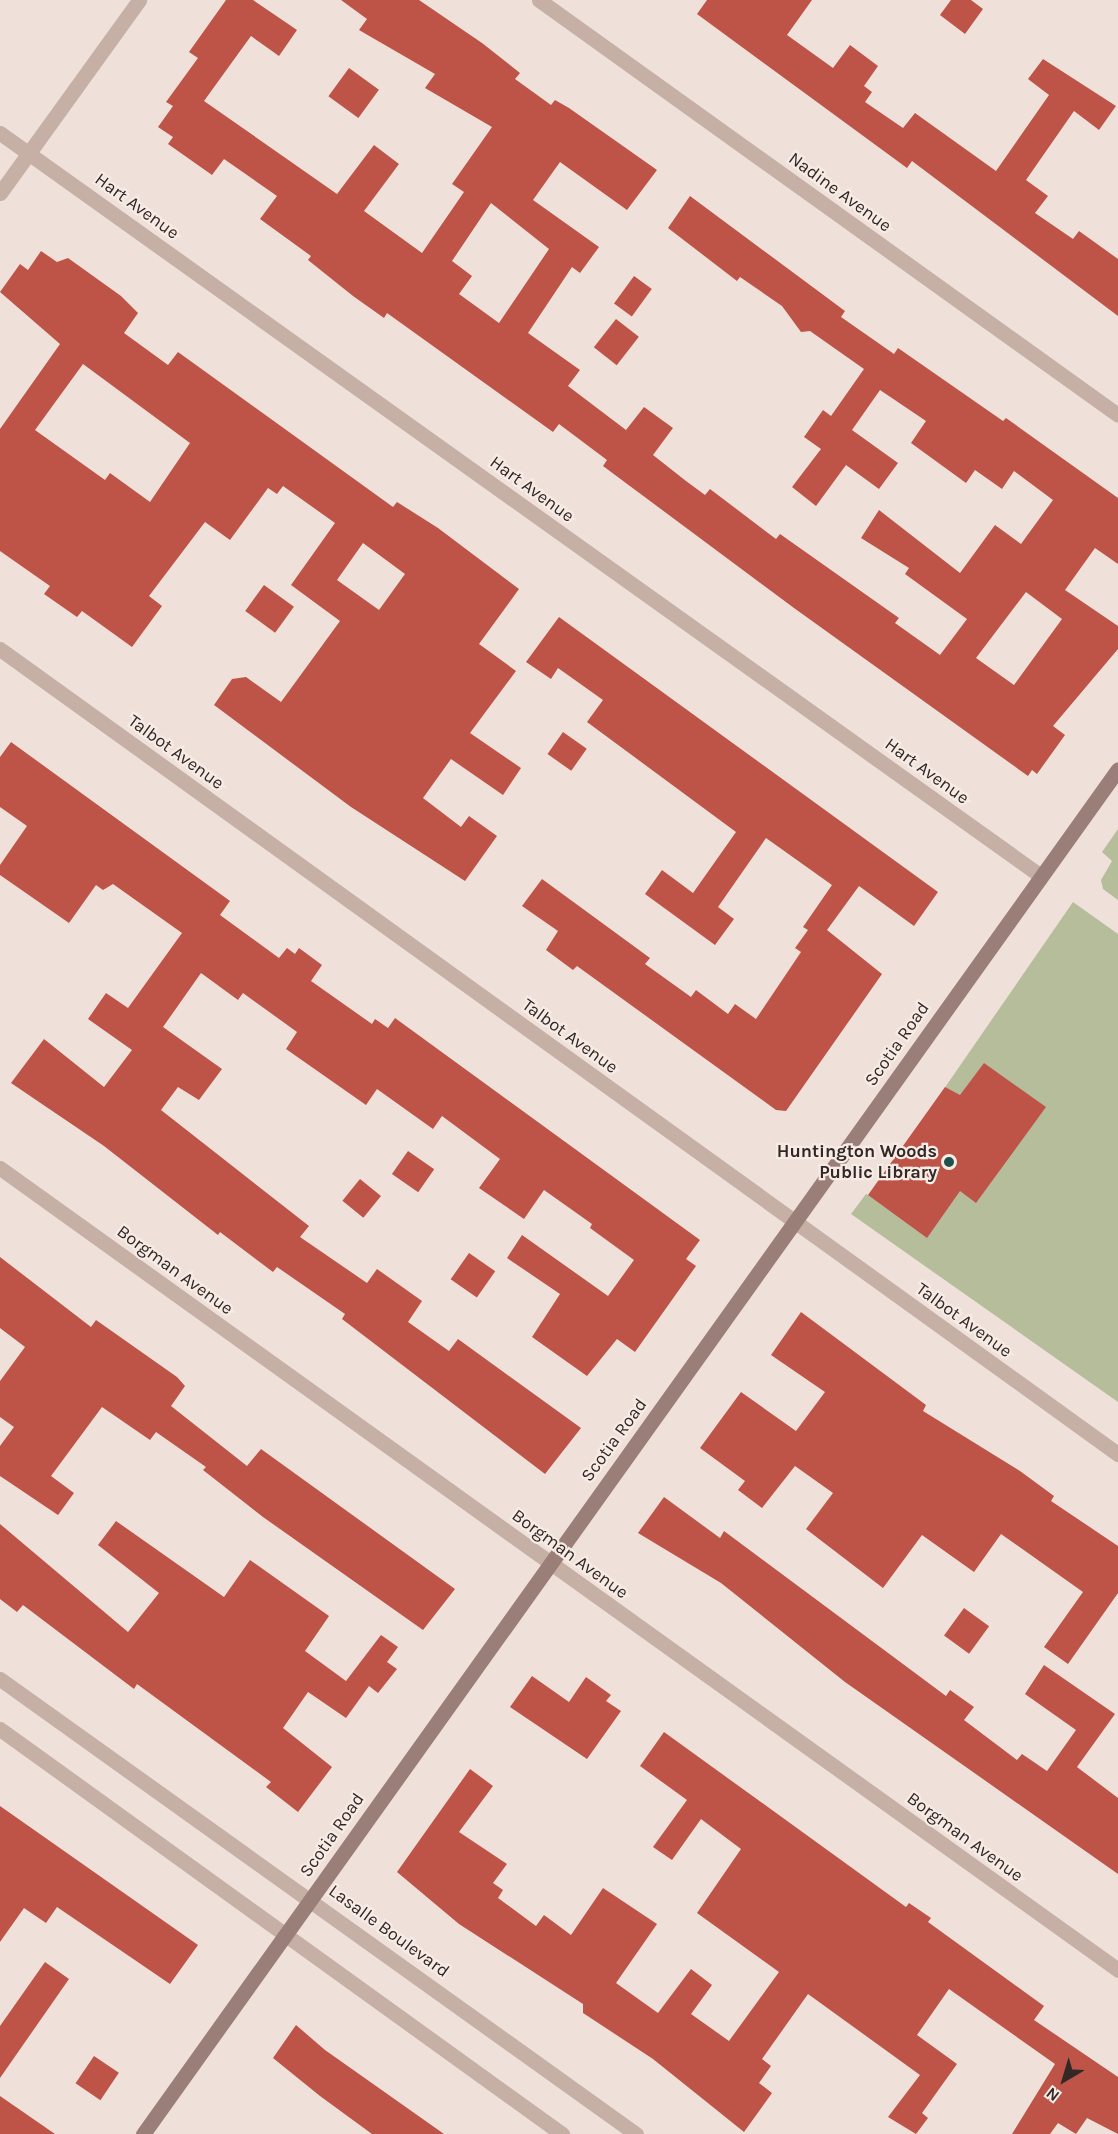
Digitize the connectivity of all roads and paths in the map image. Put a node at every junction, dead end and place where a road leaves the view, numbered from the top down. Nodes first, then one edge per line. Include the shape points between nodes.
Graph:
1 (139, 0) edge
2 (539, 0) edge
3 (0, 132) edge
4 (29, 153) junction
5 (0, 193) edge
6 (1118, 415) edge
7 (0, 649) edge
8 (1118, 769) edge
9 (1041, 876) junction
10 (0, 1168) edge
11 (794, 1222) junction
12 (1118, 1454) edge
13 (549, 1563) junction
14 (0, 1679) edge
15 (0, 1729) edge
16 (311, 1899) junction
17 (284, 1935) junction
18 (1118, 1970) edge
19 (143, 2134) edge
20 (562, 2134) edge
21 (636, 2134) edge

1 - 4 street
2 - 6 street, Nadine Avenue
3 - 4 street, Hart Avenue
4 - 5 street
4 - 9 street, Hart Avenue
7 - 11 street, Talbot Avenue
8 - 9 street, Scotia Road
9 - 11 street, Scotia Road
10 - 13 street, Borgman Avenue
11 - 12 street, Talbot Avenue
11 - 13 street, Scotia Road
13 - 16 street, Scotia Road
13 - 18 street, Borgman Avenue
14 - 16 street, Lasalle Boulevard
15 - 17 street
16 - 17 street, Scotia Road
16 - 21 street, Lasalle Boulevard
17 - 19 street, Scotia Road
17 - 20 street

